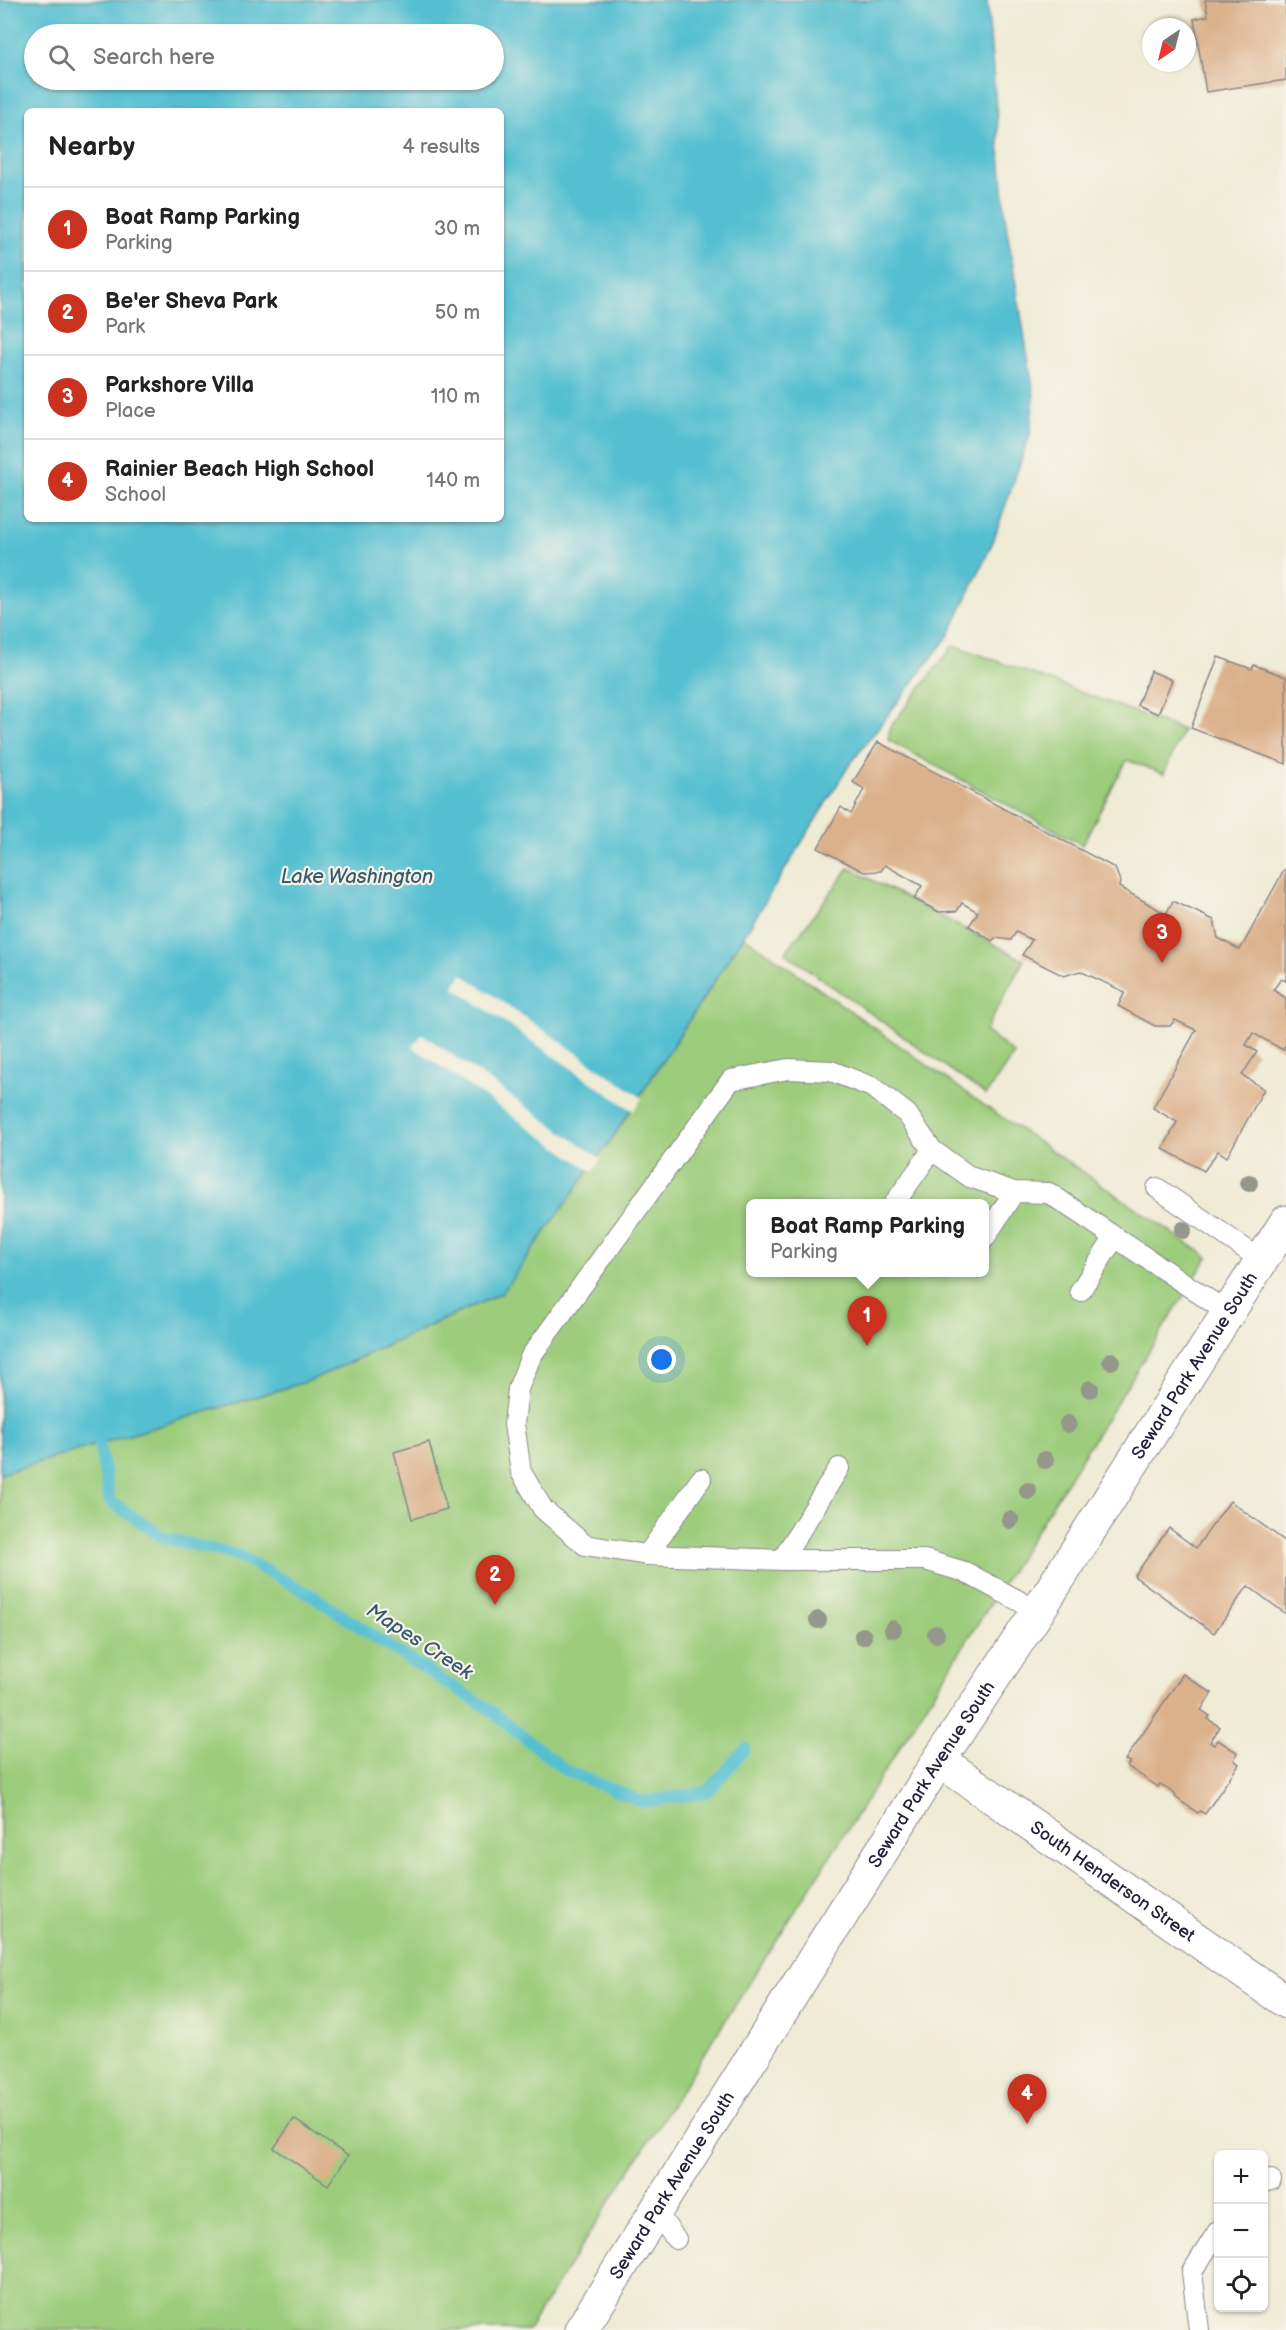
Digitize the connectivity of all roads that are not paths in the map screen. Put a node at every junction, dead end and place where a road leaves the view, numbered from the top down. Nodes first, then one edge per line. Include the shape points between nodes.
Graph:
1 (932, 1150) junction
2 (1157, 1188) dead end
3 (1014, 1192) junction
4 (897, 1199) edge
5 (1286, 1222) edge
6 (989, 1231) edge
7 (1115, 1237) junction
8 (1261, 1260) junction
9 (1080, 1291) dead end
10 (1227, 1312) junction
11 (839, 1468) dead end
12 (701, 1479) dead end
13 (647, 1556) junction
14 (782, 1560) junction
15 (1038, 1611) junction
16 (939, 1760) junction
17 (1286, 2002) edge
18 (655, 2211) junction
19 (1214, 2237) edge
20 (676, 2239) dead end
21 (581, 2330) edge
22 (1199, 2330) edge

1 - 3 lane via 970,1177
1 - 4 lane
1 - 13 lane via 907,1114 872,1087 831,1071 788,1069 731,1080 531,1356 518,1389 514,1424 518,1459 529,1488 543,1509 585,1545
2 - 8 lane
3 - 6 lane
3 - 7 lane via 1049,1193
5 - 8 street, Seward Park Avenue South
7 - 9 lane
7 - 10 lane
8 - 10 street, Seward Park Avenue South
10 - 15 street, Seward Park Avenue South
11 - 14 lane
12 - 13 lane
13 - 14 lane
14 - 15 lane via 925,1560 965,1572
15 - 16 street, Seward Park Avenue South
16 - 17 street, South Henderson Street
16 - 18 street, Seward Park Avenue South
18 - 20 lane
18 - 21 street, Seward Park Avenue South
19 - 22 lane via 1192,2272

